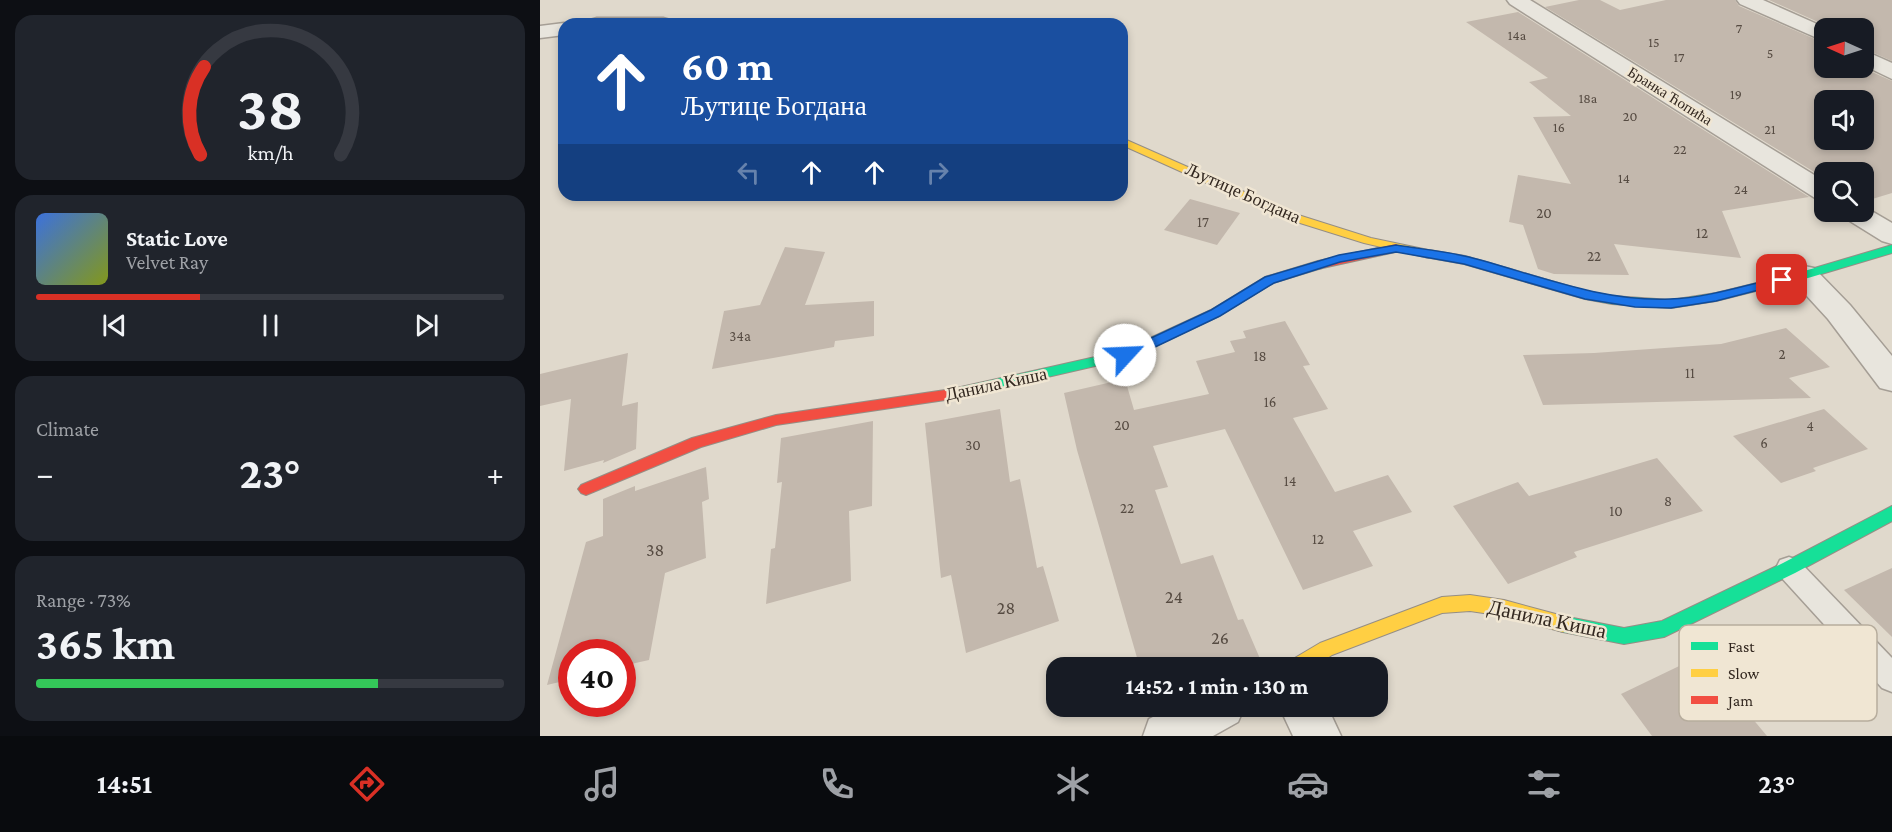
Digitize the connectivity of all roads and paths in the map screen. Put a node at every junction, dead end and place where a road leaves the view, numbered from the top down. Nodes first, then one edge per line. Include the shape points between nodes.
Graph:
1 (1517, 0) edge
2 (1747, 0) edge
3 (558, 30) edge
4 (1814, 30) edge
5 (540, 32) edge
6 (1874, 62) edge
7 (1892, 72) edge
8 (1128, 143) edge
9 (1814, 186) edge
10 (1871, 222) edge
11 (1892, 235) edge
12 (1396, 248) junction
13 (1892, 249) edge
14 (1804, 275) junction
15 (1892, 379) edge
16 (586, 489) dead end
17 (1892, 513) edge
18 (1789, 568) junction
19 (1842, 625) edge
20 (1313, 657) edge
21 (1877, 662) edge
22 (1892, 678) edge
23 (1201, 717) edge
24 (1308, 717) edge
25 (1166, 736) edge
26 (1317, 736) edge

1 - 9 street, Бранка Ћопића
2 - 4 street
3 - 5 street
6 - 7 street
8 - 12 street, Љутице Богдана via 1267,207
10 - 11 street
12 - 14 street, Љутице Богдана via 1465,260 1585,295 1635,302 1671,304 1716,297
12 - 16 street, Данила Киша via 1339,259 1269,280 1215,313 1125,355 955,394 776,420 697,442
13 - 14 street, Љутице Богдана
14 - 15 street
17 - 18 street, Данила Киша
18 - 19 lane
18 - 20 street, Данила Киша via 1664,629 1624,636 1504,608 1470,603 1442,605
21 - 22 lane
23 - 25 street
24 - 26 street

